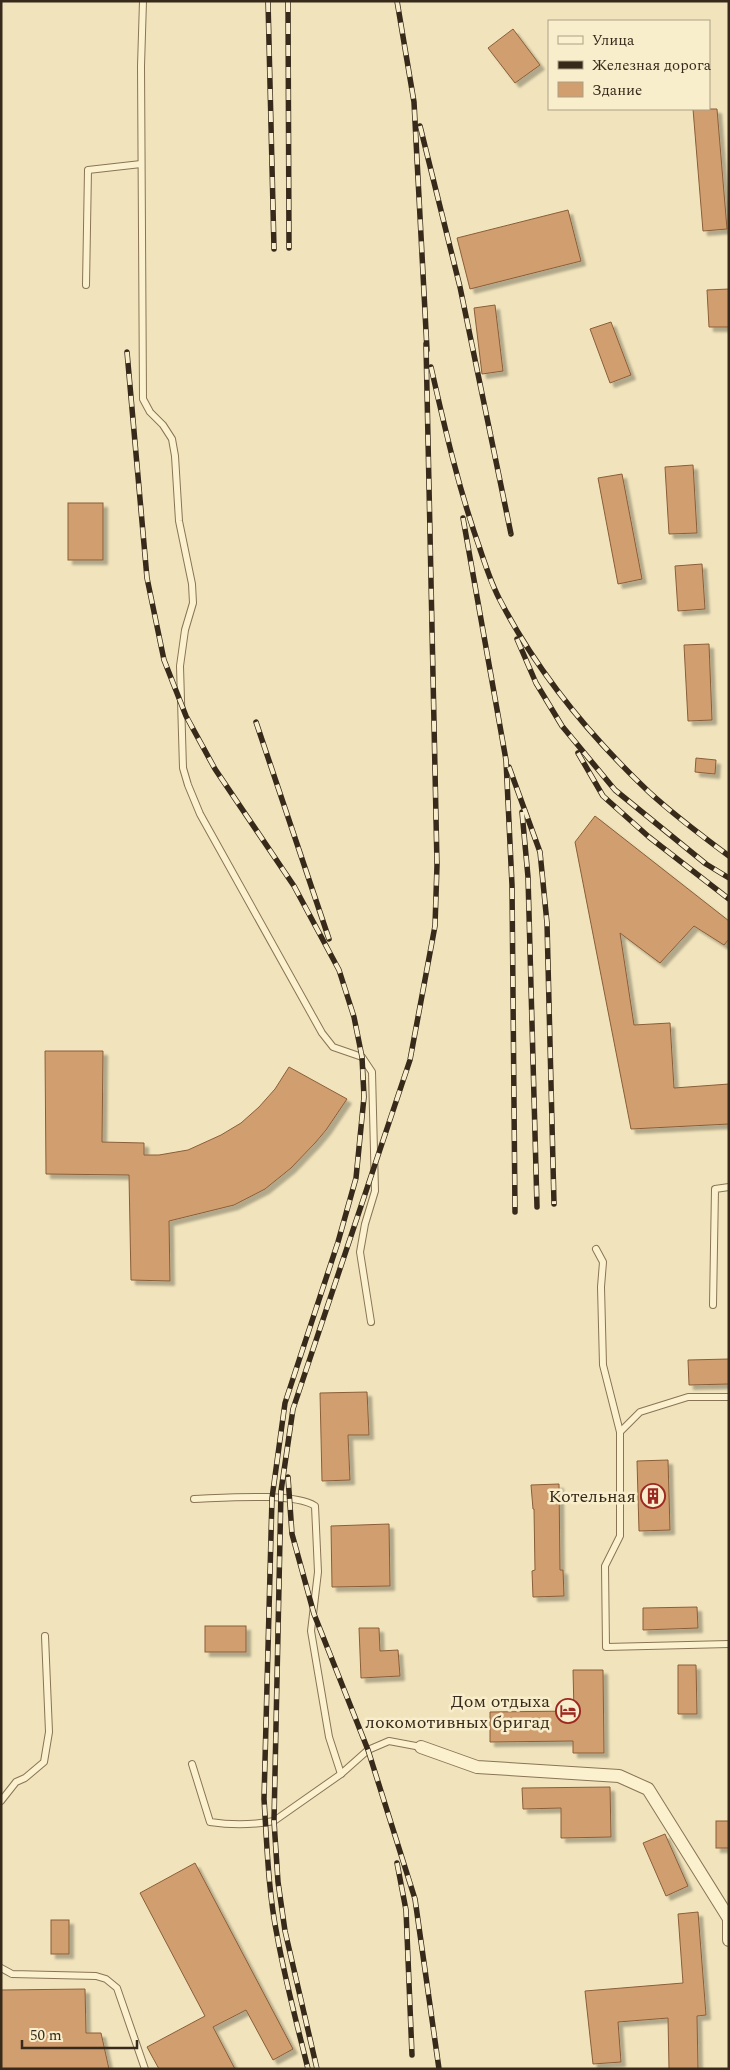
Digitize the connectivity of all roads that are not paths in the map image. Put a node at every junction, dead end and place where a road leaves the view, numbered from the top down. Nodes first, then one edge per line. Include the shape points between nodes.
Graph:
1 (143, 1) edge
2 (141, 164) junction
3 (86, 285) dead end
4 (729, 1187) edge
5 (596, 1249) dead end
6 (713, 1305) dead end
7 (371, 1322) dead end
8 (729, 1396) edge
9 (620, 1432) junction
10 (194, 1499) dead end
11 (45, 1636) dead end
12 (729, 1644) edge
13 (421, 1748) joint
14 (192, 1764) dead end
15 (341, 1774) junction
16 (1, 1801) edge
17 (728, 1915) edge
18 (729, 1940) edge
19 (1, 1968) edge
20 (146, 2069) edge

1 - 2 lane
2 - 3 lane via 88,170
2 - 7 lane via 144,399 172,440 179,521 192,584 193,603 180,666 183,768 200,814 322,1033 333,1047 362,1057 372,1072 375,1191 360,1252
4 - 6 lane via 715,1189
5 - 9 lane via 603,1262 603,1366
8 - 9 lane via 688,1397 664,1404 640,1412
9 - 12 lane via 620,1536 605,1566 606,1647
10 - 15 lane via 289,1497 315,1506 318,1572 311,1631 329,1737
11 - 16 lane via 49,1732 44,1762 16,1782
13 - 15 lane via 389,1741 368,1750
13 - 17 street via 477,1767 619,1776 648,1789
14 - 15 lane via 210,1822 224,1824 274,1820
17 - 18 street
19 - 20 lane via 12,1974 106,1979 117,1988

